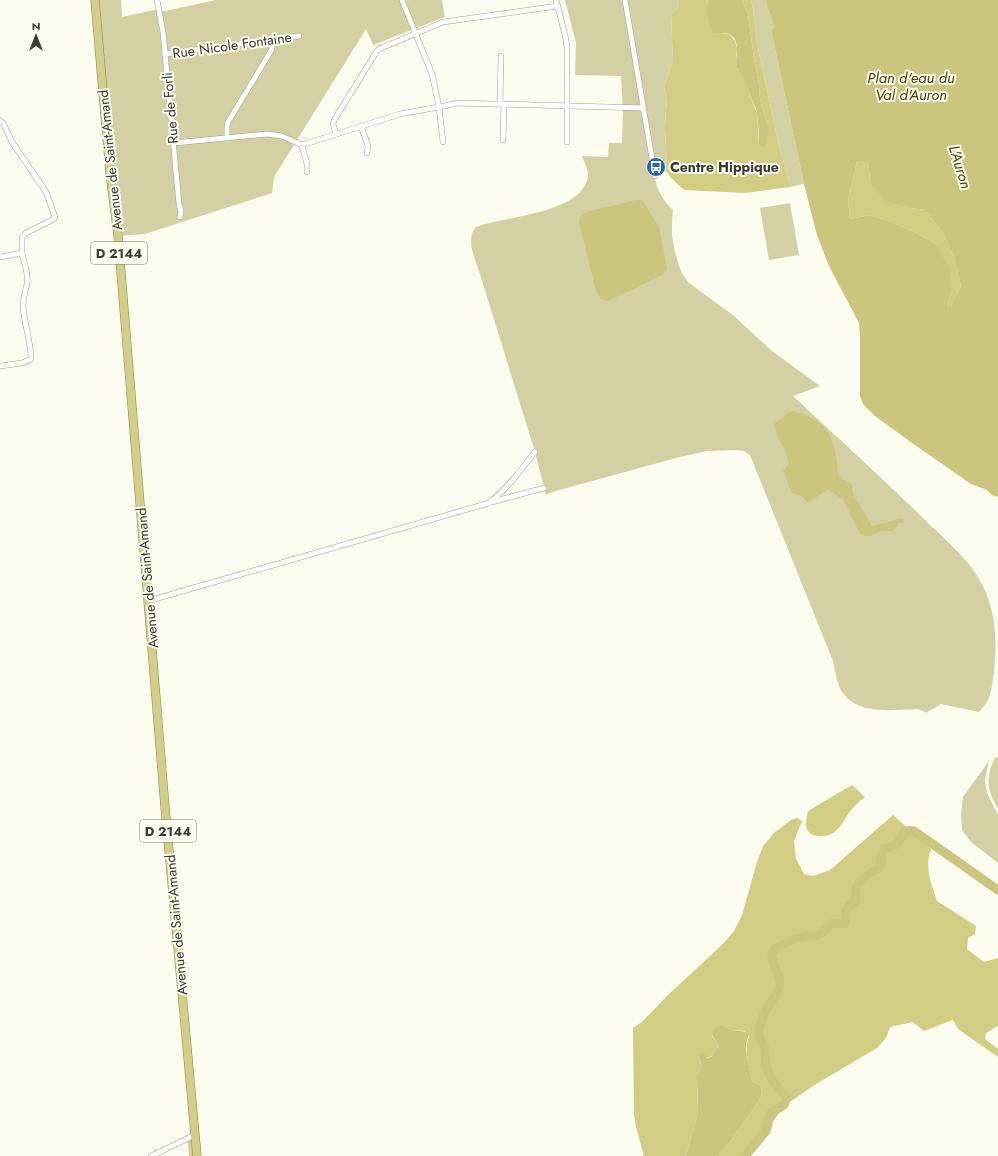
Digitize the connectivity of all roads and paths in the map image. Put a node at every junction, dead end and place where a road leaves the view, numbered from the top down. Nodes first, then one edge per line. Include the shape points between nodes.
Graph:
1 (95, 0) edge
2 (157, 0) edge
3 (402, 0) edge
4 (556, 0) edge
5 (625, 0) edge
6 (558, 6) junction
7 (416, 34) junction
8 (299, 36) dead end
9 (271, 39) junction
10 (165, 54) junction
11 (501, 56) dead end
12 (502, 104) junction
13 (567, 106) junction
14 (438, 107) junction
15 (644, 108) junction
16 (0, 120) edge
17 (361, 126) junction
18 (336, 134) junction
19 (227, 138) junction
20 (503, 140) dead end
21 (443, 142) dead end
22 (567, 142) dead end
23 (174, 143) junction
24 (302, 145) junction
25 (367, 153) dead end
26 (307, 172) dead end
27 (654, 176) dead end
28 (180, 217) dead end
29 (22, 253) junction
30 (0, 257) edge
31 (0, 366) edge
32 (535, 452) dead end
33 (544, 488) dead end
34 (489, 503) junction
35 (148, 601) junction
36 (195, 1135) junction
37 (151, 1156) edge
38 (197, 1156) edge

1 - 35 main road, Avenue de Saint-Amand / D 2144 via 120,259
2 - 10 street, Rue de Forli
3 - 7 street
4 - 6 street
5 - 15 street
6 - 7 street via 447,21
6 - 13 street via 567,46
7 - 14 street via 432,74
7 - 18 street via 377,51 334,120
8 - 9 street, Rue Nicole Fontaine
9 - 10 street, Rue Nicole Fontaine
9 - 19 street via 271,51 228,122
10 - 23 street, Rue de Forli
11 - 12 street
12 - 13 street
12 - 14 street via 458,103
12 - 20 street
13 - 15 street
13 - 22 street
14 - 17 street via 400,114
14 - 21 street
15 - 27 street
16 - 29 street via 46,192 55,217 22,237
17 - 18 street
17 - 25 street via 368,146
18 - 24 street
19 - 23 street
19 - 24 street via 267,134 288,138
23 - 28 street, Rue de Forli
24 - 26 street
29 - 30 street
29 - 31 street via 27,276 23,307 31,359
32 - 34 street via 512,481
33 - 34 street
34 - 35 street
35 - 36 main road, Avenue de Saint-Amand / D 2144
36 - 37 street
36 - 38 main road, Avenue de Saint-Amand / D 2144

